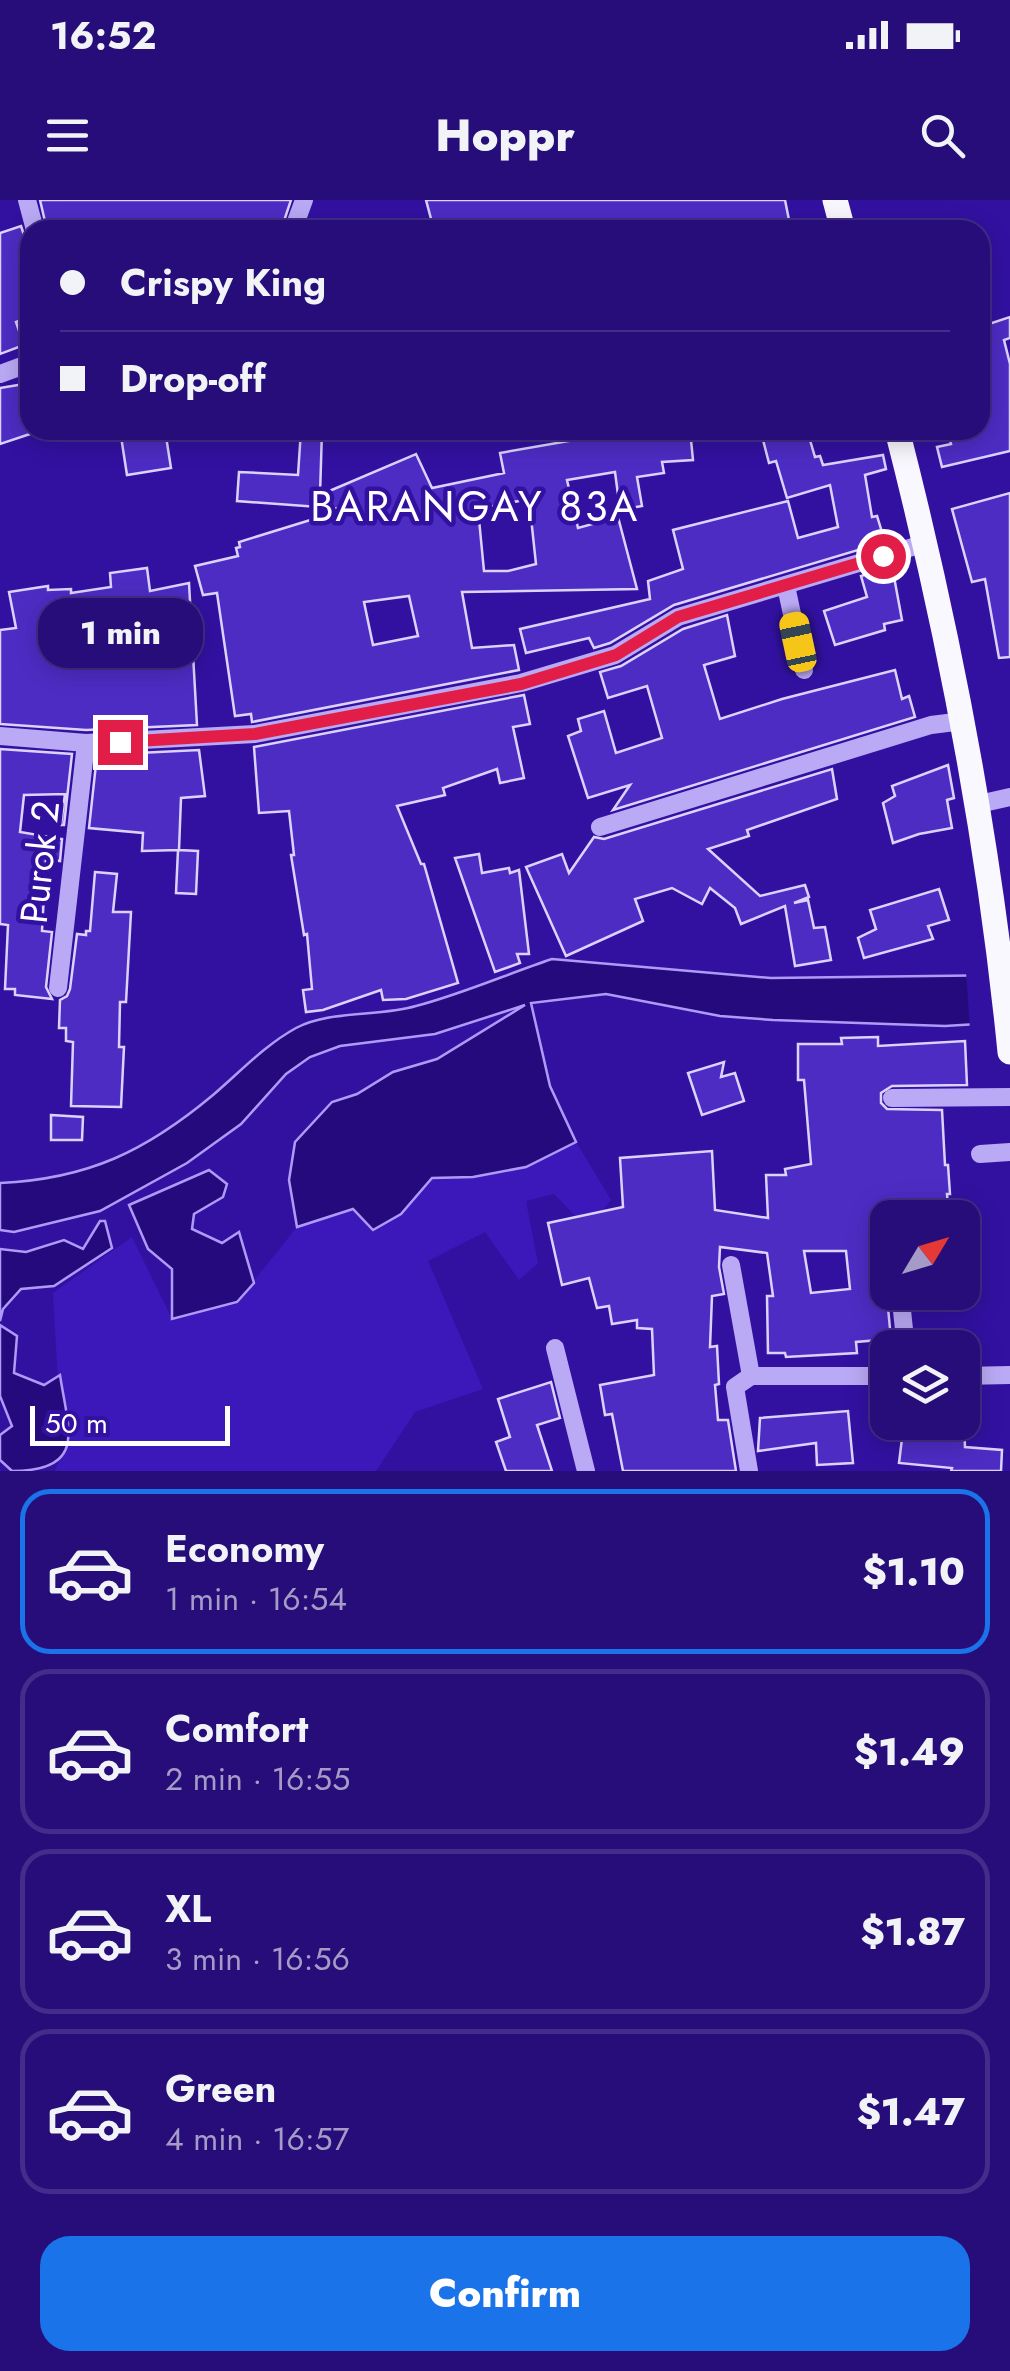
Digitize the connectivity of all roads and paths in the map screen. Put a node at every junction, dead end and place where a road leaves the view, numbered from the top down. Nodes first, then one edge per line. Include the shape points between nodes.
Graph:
1 (900, 440) edge
2 (926, 543) junction
3 (786, 586) junction
4 (804, 670) dead end
5 (963, 720) junction
6 (0, 736) edge
7 (86, 744) junction
8 (1010, 797) edge
9 (980, 804) junction
10 (600, 827) dead end
11 (58, 988) dead end
12 (1010, 1052) edge
13 (1010, 1097) edge
14 (892, 1098) dead end
15 (1010, 1152) edge
16 (980, 1154) dead end
17 (732, 1265) dead end
18 (555, 1348) dead end
19 (750, 1376) junction
20 (870, 1376) edge
21 (980, 1376) edge
22 (1010, 1376) edge
23 (586, 1471) edge
24 (749, 1471) edge

1 - 2 main road
2 - 3 street
2 - 5 main road
3 - 4 street
3 - 7 street via 678,617 616,655 521,684 255,734
5 - 9 main road
5 - 10 street
6 - 7 street
7 - 11 street, Purok 2
8 - 9 street
9 - 12 main road
13 - 14 street
15 - 16 street
17 - 19 street
18 - 23 street
19 - 20 street
19 - 24 street via 734,1387
21 - 22 street

